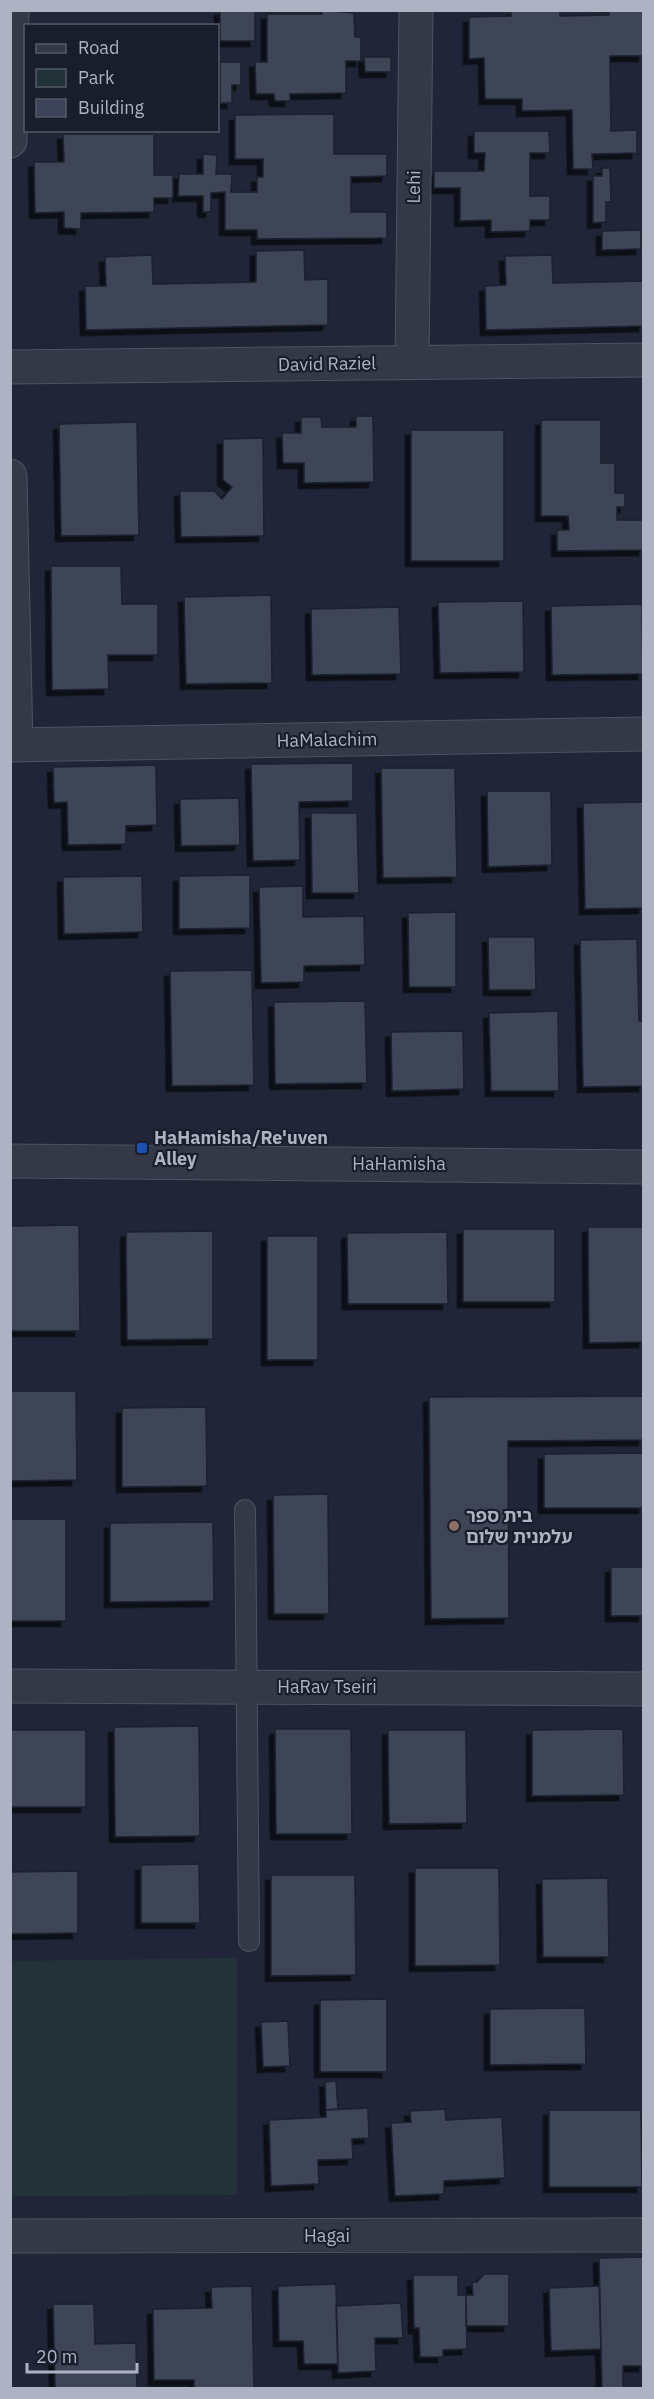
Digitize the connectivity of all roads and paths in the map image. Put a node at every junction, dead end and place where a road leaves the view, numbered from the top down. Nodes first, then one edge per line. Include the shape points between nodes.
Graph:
1 (12, 10) edge
2 (416, 10) edge
3 (10, 141) edge
4 (644, 360) edge
5 (412, 363) junction
6 (10, 367) edge
7 (10, 476) edge
8 (644, 734) edge
9 (13, 745) edge
10 (10, 1161) edge
11 (644, 1167) edge
12 (245, 1510) dead end
13 (10, 1686) edge
14 (247, 1687) junction
15 (644, 1689) edge
16 (249, 1941) dead end
17 (644, 2235) edge
18 (10, 2236) edge

1 - 3 street
2 - 5 street, Lehi
4 - 5 street, David Raziel
5 - 6 street, David Raziel
7 - 9 street
8 - 9 street, HaMalachim
10 - 11 street, HaHamisha
12 - 14 lane
13 - 14 street, HaRav Tseiri
14 - 15 street, HaRav Tseiri
14 - 16 lane
17 - 18 street, Hagai

